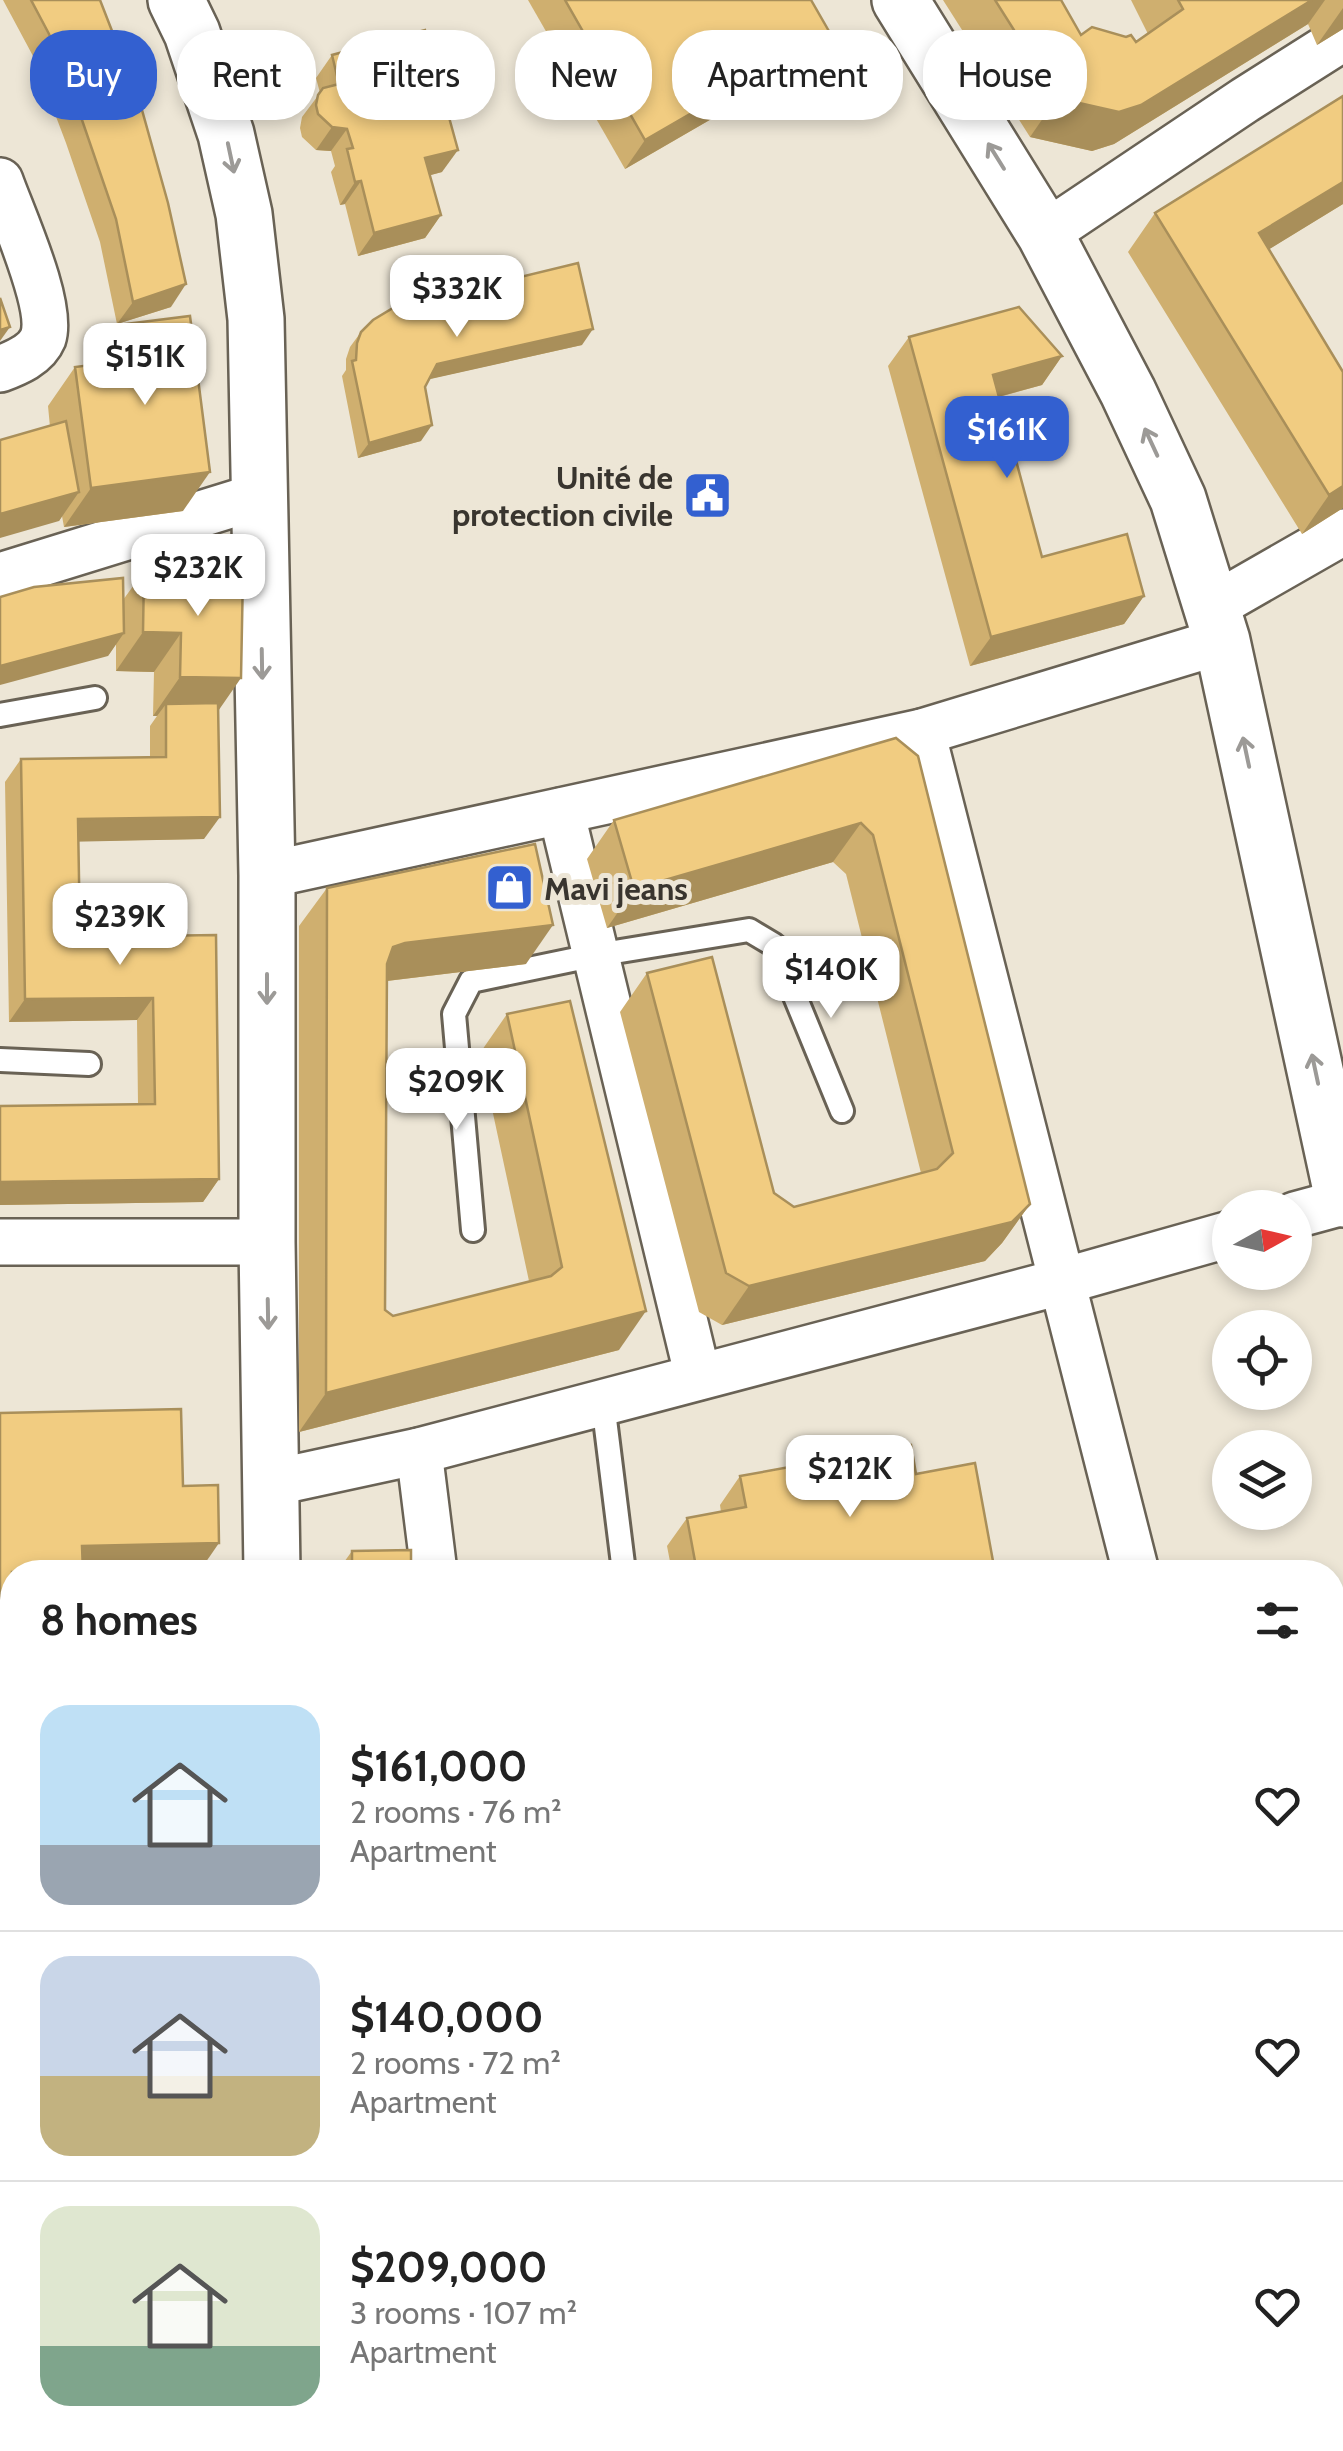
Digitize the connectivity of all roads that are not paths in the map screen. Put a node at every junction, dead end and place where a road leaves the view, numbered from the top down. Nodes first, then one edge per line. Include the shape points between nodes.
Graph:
1 (176, 0) edge
2 (900, 0) edge
3 (1343, 38) edge
4 (0, 181) edge
5 (1044, 234) junction
6 (0, 369) edge
7 (259, 496) junction
8 (1343, 532) edge
9 (0, 576) edge
10 (1217, 624) junction
11 (95, 698) dead end
12 (0, 715) edge
13 (922, 732) junction
14 (561, 811) junction
15 (267, 875) junction
16 (596, 955) junction
17 (0, 1060) edge
18 (89, 1064) dead end
19 (842, 1111) dead end
20 (1343, 1200) edge
21 (1312, 1210) edge
22 (473, 1230) dead end
23 (1212, 1239) edge
24 (0, 1242) edge
25 (267, 1242) junction
26 (1060, 1282) junction
27 (698, 1377) junction
28 (602, 1403) junction
29 (420, 1452) junction
30 (271, 1483) junction
31 (272, 1560) edge
32 (433, 1560) edge
33 (622, 1560) edge
34 (1133, 1560) edge

1 -> 7 main road via 226,134 244,214 256,320
5 -> 2 main road
3 - 5 street
4 - 6 street via 46,317 32,353
10 -> 5 main road via 1178,499
7 - 9 street
7 -> 15 main road
8 - 10 street
10 - 13 street
20 -> 10 main road
11 - 12 lane
13 - 14 street
13 - 26 street
14 - 15 street
14 - 16 street
15 -> 25 main road
16 - 19 lane via 749,930 774,944
16 - 22 lane via 471,981 454,1014
16 - 27 street
17 - 18 lane
20 - 21 street
23 - 26 street
24 - 25 street
25 -> 30 main road
26 - 27 street
26 - 34 street
27 - 28 street
28 - 29 street
28 - 33 lane
29 - 30 street
29 - 32 street
30 - 31 main road

